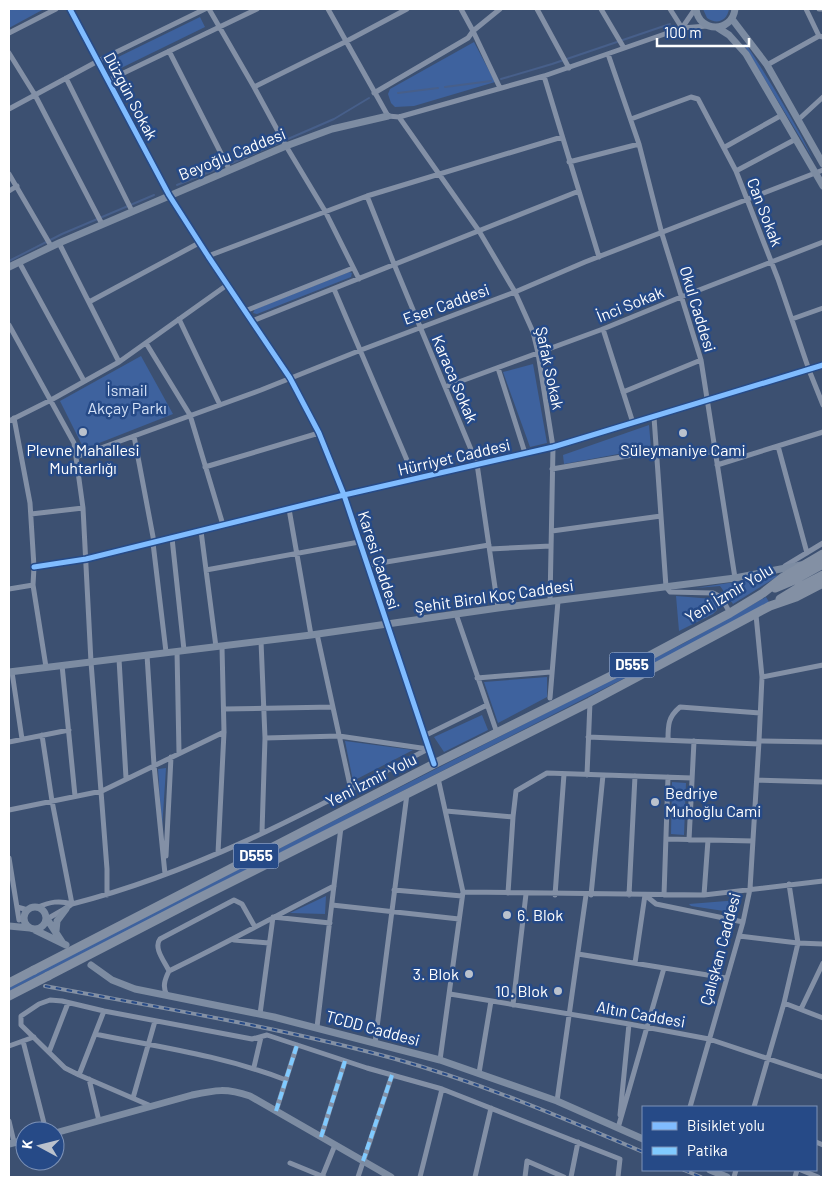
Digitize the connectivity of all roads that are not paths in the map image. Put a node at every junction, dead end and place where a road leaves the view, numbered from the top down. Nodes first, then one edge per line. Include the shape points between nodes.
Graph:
1 (56, 9) edge
2 (70, 9) edge
3 (204, 9) edge
4 (209, 9) edge
5 (257, 9) edge
6 (328, 9) edge
7 (407, 9) edge
8 (460, 9) edge
9 (500, 9) edge
10 (537, 9) edge
11 (601, 9) edge
12 (670, 9) edge
13 (696, 9) edge
14 (806, 9) edge
15 (819, 9) edge
16 (823, 9) edge
17 (735, 12) edge
18 (707, 26) junction
19 (220, 27) junction
20 (682, 28) junction
21 (718, 28) junction
22 (473, 31) junction
23 (9, 33) edge
24 (821, 36) edge
25 (345, 42) junction
26 (624, 48) junction
27 (169, 51) junction
28 (9, 53) edge
29 (608, 54) junction
30 (98, 61) junction
31 (767, 65) junction
32 (569, 68) junction
33 (544, 76) junction
34 (66, 78) junction
35 (109, 80) junction
36 (254, 87) junction
37 (500, 88) junction
38 (374, 93) junction
39 (34, 95) junction
40 (823, 97) edge
41 (9, 109) edge
42 (782, 115) junction
43 (388, 116) junction
44 (400, 118) junction
45 (631, 119) junction
46 (798, 120) junction
47 (562, 137) junction
48 (796, 139) junction
49 (640, 144) junction
50 (286, 146) junction
51 (724, 147) junction
52 (569, 162) junction
53 (823, 164) edge
54 (230, 169) junction
55 (736, 171) junction
56 (820, 172) edge
57 (438, 173) junction
58 (9, 174) edge
59 (17, 186) junction
60 (823, 186) edge
61 (9, 192) edge
62 (578, 192) junction
63 (169, 195) junction
64 (367, 196) junction
65 (748, 201) junction
66 (130, 207) junction
67 (324, 211) junction
68 (100, 220) junction
69 (479, 231) junction
70 (662, 234) junction
71 (59, 242) junction
72 (823, 242) edge
73 (49, 243) junction
74 (199, 243) junction
75 (208, 256) junction
76 (599, 257) junction
77 (19, 262) junction
78 (771, 262) junction
79 (394, 264) junction
80 (9, 267) edge
81 (353, 268) junction
82 (358, 279) junction
83 (227, 285) junction
84 (334, 289) junction
85 (515, 292) junction
86 (681, 297) junction
87 (89, 302) junction
88 (823, 308) edge
89 (245, 311) junction
90 (180, 319) junction
91 (792, 319) junction
92 (252, 321) junction
93 (9, 325) edge
94 (420, 327) junction
95 (603, 329) junction
96 (11, 334) edge
97 (146, 344) junction
98 (361, 350) junction
99 (538, 353) junction
100 (701, 360) junction
101 (119, 362) junction
102 (823, 365) edge
103 (498, 368) junction
104 (809, 370) junction
105 (290, 378) junction
106 (84, 381) junction
107 (445, 387) junction
108 (623, 392) junction
109 (51, 400) junction
110 (707, 401) junction
111 (220, 405) junction
112 (823, 405) edge
113 (190, 415) junction
114 (654, 417) junction
115 (12, 420) edge
116 (633, 423) junction
117 (823, 432) edge
118 (319, 433) junction
119 (134, 436) junction
120 (778, 446) junction
121 (553, 447) junction
122 (715, 452) junction
123 (525, 453) junction
124 (656, 453) junction
125 (76, 457) junction
126 (477, 464) junction
127 (717, 465) junction
128 (205, 467) junction
129 (552, 470) junction
130 (415, 479) junction
131 (344, 495) junction
132 (83, 508) junction
133 (289, 509) junction
134 (31, 514) junction
135 (661, 516) junction
136 (223, 525) junction
137 (201, 531) junction
138 (552, 531) junction
139 (172, 538) junction
140 (153, 542) junction
141 (359, 542) junction
142 (823, 543) edge
143 (552, 546) junction
144 (490, 547) junction
145 (807, 553) junction
146 (297, 554) junction
147 (823, 554) edge
148 (86, 559) junction
149 (823, 564) edge
150 (368, 565) junction
151 (804, 565) junction
152 (34, 567) junction
153 (781, 569) junction
154 (206, 570) junction
155 (823, 575) edge
156 (735, 578) junction
157 (823, 582) edge
158 (796, 584) junction
159 (33, 585) junction
160 (666, 587) junction
161 (9, 589) edge
162 (763, 593) junction
163 (554, 601) junction
164 (770, 606) junction
165 (498, 608) junction
166 (730, 613) junction
167 (456, 614) junction
168 (756, 615) junction
169 (387, 624) junction
170 (314, 635) junction
171 (261, 641) junction
172 (219, 647) junction
173 (180, 651) junction
174 (166, 652) junction
175 (147, 655) junction
176 (119, 659) junction
177 (91, 662) junction
178 (62, 665) junction
179 (823, 665) edge
180 (46, 667) junction
181 (10, 672) edge
182 (551, 672) junction
183 (762, 677) junction
184 (477, 678) junction
185 (550, 698) dead end
186 (590, 702) junction
187 (487, 705) junction
188 (333, 707) junction
189 (224, 709) junction
190 (265, 709) junction
191 (760, 713) junction
192 (69, 730) junction
193 (224, 732) junction
194 (497, 733) junction
195 (42, 735) junction
196 (339, 736) junction
197 (424, 736) junction
198 (588, 737) junction
199 (265, 738) junction
200 (22, 739) junction
201 (668, 740) junction
202 (694, 741) junction
203 (9, 742) edge
204 (759, 742) junction
205 (823, 742) edge
206 (428, 749) junction
207 (179, 753) junction
208 (171, 757) junction
209 (434, 764) junction
210 (154, 765) junction
211 (564, 774) junction
212 (587, 774) junction
213 (603, 775) junction
214 (636, 776) junction
215 (668, 777) junction
216 (126, 778) junction
217 (438, 778) junction
218 (692, 778) junction
219 (757, 780) junction
220 (823, 782) edge
221 (351, 790) junction
222 (102, 791) junction
223 (407, 794) junction
224 (75, 796) junction
225 (52, 801) junction
226 (9, 810) edge
227 (446, 811) junction
228 (513, 817) junction
229 (341, 826) junction
230 (262, 832) junction
231 (667, 839) junction
232 (689, 840) junction
233 (708, 840) junction
234 (753, 841) junction
235 (218, 853) junction
236 (9, 858) edge
237 (9, 867) edge
238 (166, 874) junction
239 (823, 881) edge
240 (789, 884) junction
241 (334, 886) junction
242 (750, 889) junction
243 (394, 890) junction
244 (508, 893) junction
245 (462, 894) junction
246 (526, 894) junction
247 (107, 895) junction
248 (555, 895) junction
249 (589, 895) junction
250 (629, 895) junction
251 (645, 895) junction
252 (664, 895) junction
253 (704, 895) junction
254 (72, 904) junction
255 (332, 905) junction
256 (17, 907) junction
257 (38, 908) junction
258 (66, 909) junction
259 (392, 912) junction
260 (24, 915) junction
261 (273, 917) junction
262 (47, 919) junction
263 (459, 919) junction
264 (743, 922) junction
265 (330, 923) junction
266 (9, 926) edge
267 (256, 927) junction
268 (32, 929) junction
269 (56, 931) junction
270 (739, 936) junction
271 (233, 940) junction
272 (798, 943) junction
273 (269, 944) junction
274 (823, 944) edge
275 (578, 954) junction
276 (635, 963) junction
277 (823, 963) edge
278 (91, 965) dead end
279 (664, 968) junction
280 (169, 971) junction
281 (726, 978) junction
282 (9, 983) edge
283 (450, 994) junction
284 (9, 996) edge
285 (168, 996) junction
286 (492, 1001) junction
287 (68, 1003) junction
288 (784, 1003) junction
289 (513, 1005) junction
290 (801, 1009) junction
291 (104, 1011) junction
292 (260, 1014) junction
293 (569, 1014) junction
294 (823, 1018) edge
295 (156, 1021) junction
296 (629, 1024) junction
297 (318, 1027) junction
298 (648, 1027) junction
299 (95, 1034) junction
300 (34, 1037) junction
301 (261, 1037) junction
302 (709, 1040) junction
303 (23, 1041) junction
304 (374, 1043) junction
305 (149, 1044) junction
306 (297, 1045) junction
307 (9, 1046) edge
308 (49, 1052) junction
309 (768, 1059) junction
310 (440, 1060) junction
311 (345, 1061) junction
312 (254, 1067) junction
313 (479, 1073) junction
314 (79, 1075) junction
315 (392, 1075) junction
316 (823, 1077) edge
317 (89, 1080) junction
318 (286, 1080) junction
319 (442, 1090) junction
320 (134, 1098) junction
321 (557, 1101) junction
322 (152, 1106) junction
323 (690, 1106) edge
324 (754, 1106) edge
325 (490, 1108) junction
326 (276, 1111) junction
327 (9, 1121) edge
328 (43, 1121) edge
329 (99, 1121) junction
330 (618, 1128) junction
331 (65, 1130) edge
332 (321, 1137) junction
333 (642, 1139) edge
334 (578, 1142) junction
335 (12, 1143) edge
336 (335, 1145) junction
337 (362, 1161) junction
338 (290, 1163) dead end
339 (712, 1171) edge
340 (803, 1171) edge
341 (323, 1177) edge
342 (358, 1177) edge
343 (391, 1177) edge
344 (420, 1177) edge
345 (475, 1177) edge
346 (525, 1177) edge
347 (564, 1177) edge
348 (571, 1177) edge
349 (618, 1177) edge
350 (727, 1177) edge
351 (818, 1177) edge

1 - 23 street
2 - 30 street, Düzgün Sokak
3 - 30 street
4 - 19 street
5 - 19 street
6 - 25 street
7 - 25 street
8 - 22 street
9 - 22 street
10 - 32 street
11 - 26 street
12 - 20 street
13 - 18 main road
13 - 20 street
14 - 24 street
15 - 16 street
17 - 21 main road via 724,26
17 - 31 main road
18 - 20 street
18 - 21 main road
19 - 27 street
19 - 36 street
20 - 26 street
21 - 42 main road via 746,54
22 - 37 street
22 - 38 street via 468,38
24 - 31 street
25 - 36 street
25 - 38 street
26 - 29 street
27 - 35 street
27 - 54 street
28 - 39 street
29 - 32 street
29 - 45 street, Okul Caddesi
30 - 34 street
30 - 35 street, Düzgün Sokak
31 - 46 main road
32 - 33 street
33 - 37 street
33 - 47 street
34 - 39 street
34 - 66 street
35 - 63 street, Düzgün Sokak
36 - 50 street
37 - 44 street
38 - 43 street
39 - 41 street
39 - 68 street
40 - 46 street
42 - 48 main road
42 - 51 street
43 - 44 street
43 - 50 main road, Beyoğlu Caddesi via 332,129
44 - 57 street, Şafak Sokak
45 - 49 street, Okul Caddesi
45 - 51 street, Can Sokak via 691,97 698,99
46 - 53 main road
47 - 52 street
47 - 57 street
48 - 55 street
48 - 56 main road
49 - 52 street
49 - 70 street, Okul Caddesi
50 - 54 main road, Beyoğlu Caddesi
50 - 67 street
51 - 55 street, Can Sokak
52 - 62 street
54 - 63 main road, Beyoğlu Caddesi
55 - 65 street, Can Sokak
56 - 60 main road
56 - 65 street, Eser Caddesi
57 - 64 street
57 - 69 street, Şafak Sokak
58 - 59 street
59 - 61 street
59 - 73 street
62 - 69 street
62 - 76 street
63 - 66 main road, Beyoğlu Caddesi
63 - 74 street, Karesi Caddesi
64 - 67 street
64 - 79 street, Karaca Sokak
65 - 70 street, Eser Caddesi
65 - 78 street, Can Sokak
66 - 68 main road, Beyoğlu Caddesi
67 - 75 street
67 - 81 street
68 - 71 main road, Beyoğlu Caddesi
69 - 79 street
69 - 85 street, Şafak Sokak
70 - 76 street, Eser Caddesi
70 - 86 street, Okul Caddesi
71 - 73 main road, Beyoğlu Caddesi
71 - 87 street
72 - 78 street, İnci Sokak
73 - 77 main road, Beyoğlu Caddesi
74 - 75 street, Karesi Caddesi
74 - 87 street
75 - 83 street, Karesi Caddesi
76 - 85 street, Eser Caddesi
77 - 80 main road, Beyoğlu Caddesi
77 - 106 street
78 - 86 street, İnci Sokak
78 - 91 street, Can Sokak
79 - 82 street
79 - 94 street, Karaca Sokak
81 - 82 street
81 - 89 street
82 - 84 street
83 - 89 street, Karesi Caddesi
83 - 90 street
84 - 92 street
84 - 98 street
85 - 94 street, Eser Caddesi
85 - 99 street, Şafak Sokak
86 - 95 street, İnci Sokak
86 - 100 street, Okul Caddesi
87 - 101 street
88 - 91 street
89 - 92 street, Karesi Caddesi
90 - 97 street
90 - 111 street
91 - 104 street, Can Sokak
92 - 105 street, Karesi Caddesi
93 - 96 street
94 - 98 street, Eser Caddesi
94 - 107 street, Karaca Sokak
95 - 99 street, İnci Sokak
95 - 108 street
96 - 109 street
97 - 101 street
97 - 113 street
98 - 105 street, Eser Caddesi
98 - 130 street
99 - 103 street, İnci Sokak
99 - 121 street, Şafak Sokak
100 - 108 street
100 - 110 street, Okul Caddesi
101 - 106 street
102 - 104 street, Hürriyet Caddesi
103 - 107 street, İnci Sokak
103 - 123 street
104 - 110 street, Hürriyet Caddesi
104 - 112 street, Can Sokak
105 - 111 street, Eser Caddesi
105 - 118 street, Karesi Caddesi
106 - 109 street
107 - 126 street, Karaca Sokak
108 - 116 street
109 - 115 street
109 - 125 street via 74,443
110 - 114 street, Hürriyet Caddesi
110 - 122 street, Okul Caddesi
111 - 113 street, Eser Caddesi
113 - 119 street, Eser Caddesi
113 - 128 street
114 - 116 street, Hürriyet Caddesi
114 - 124 street
115 - 134 street
116 - 121 street, Hürriyet Caddesi
117 - 120 street
118 - 128 street
118 - 131 street, Karesi Caddesi
119 - 125 street, Eser Caddesi
119 - 140 street
120 - 127 street
120 - 145 street
121 - 123 street, Hürriyet Caddesi
121 - 129 street, Şafak Sokak
122 - 124 street
122 - 127 street, Okul Caddesi
123 - 126 street, Hürriyet Caddesi
124 - 129 street
124 - 135 street
125 - 132 street
126 - 130 street, Hürriyet Caddesi
126 - 144 street, Karaca Sokak
127 - 156 street, Okul Caddesi
128 - 136 street
129 - 138 street, Şafak Sokak
130 - 131 street, Hürriyet Caddesi
131 - 133 street, Hürriyet Caddesi
131 - 141 street, Karesi Caddesi
132 - 134 street
132 - 148 street
133 - 136 street, Hürriyet Caddesi
133 - 146 street
134 - 152 street
135 - 138 street
135 - 160 street
136 - 137 street, Hürriyet Caddesi
137 - 139 street, Hürriyet Caddesi
137 - 154 street
138 - 143 street, Şafak Sokak
139 - 140 street, Hürriyet Caddesi
139 - 173 street
140 - 148 street, Hürriyet Caddesi
140 - 174 street
141 - 146 street
141 - 150 street, Karesi Caddesi
142 - 145 street
143 - 144 street
143 - 163 street, Şafak Sokak
144 - 150 street
144 - 165 street, Karaca Sokak
145 - 153 street
146 - 154 street
146 - 170 street
147 - 151 highway, Yeni İzmir Yolu / D555
148 - 152 street, Hürriyet Caddesi
148 - 177 street
149 - 158 highway, Yeni İzmir Yolu
150 - 169 street, Karesi Caddesi
151 - 153 main road, Şehit Birol Koç Caddesi
151 - 162 highway, Yeni İzmir Yolu / D555
152 - 159 street
153 - 156 main road, Şehit Birol Koç Caddesi
154 - 172 street
155 - 158 highway
156 - 160 main road, Şehit Birol Koç Caddesi
157 - 164 highway, Yeni İzmir Yolu / D555 via 796,597
158 - 162 highway
158 - 164 highway
159 - 161 street
159 - 180 street
160 - 163 main road, Şehit Birol Koç Caddesi
160 - 166 street via 670,592 713,593 721,597
162 - 166 highway, Yeni İzmir Yolu / D555
163 - 165 main road, Şehit Birol Koç Caddesi
163 - 182 street, Şafak Sokak
164 - 168 highway, Yeni İzmir Yolu / D555
165 - 167 main road, Şehit Birol Koç Caddesi
166 - 194 highway, Yeni İzmir Yolu / D555
167 - 169 main road, Şehit Birol Koç Caddesi
167 - 184 street
168 - 183 street, Çalışkan Caddesi
168 - 186 highway, Yeni İzmir Yolu / D555
169 - 170 main road, Şehit Birol Koç Caddesi
169 - 197 street, Karesi Caddesi
170 - 171 main road, Şehit Birol Koç Caddesi
170 - 188 street
171 - 172 main road, Şehit Birol Koç Caddesi
171 - 190 street
172 - 173 main road, Şehit Birol Koç Caddesi
172 - 189 street
173 - 174 main road, Şehit Birol Koç Caddesi
173 - 207 street
174 - 175 main road, Şehit Birol Koç Caddesi
175 - 176 main road, Şehit Birol Koç Caddesi
175 - 210 street
176 - 177 main road, Şehit Birol Koç Caddesi
176 - 216 street
177 - 178 main road, Şehit Birol Koç Caddesi
177 - 222 street
178 - 180 main road, Şehit Birol Koç Caddesi
178 - 192 street
179 - 183 street
180 - 181 main road, Şehit Birol Koç Caddesi
181 - 200 street
182 - 184 street
182 - 185 street, Şafak Sokak
183 - 191 street, Çalışkan Caddesi
184 - 187 street
186 - 198 street
186 - 217 highway, Yeni İzmir Yolu / D555
187 - 194 street
187 - 197 street
188 - 190 street
188 - 196 street
189 - 190 street
189 - 193 street
190 - 199 street
191 - 201 street via 680,707 669,721
191 - 204 street, Çalışkan Caddesi
192 - 195 street
192 - 224 street
193 - 207 street
193 - 235 street
194 - 209 highway, Yeni İzmir Yolu / D555
195 - 200 street
195 - 225 street
196 - 199 street
196 - 206 street
196 - 221 street
197 - 206 street, Karesi Caddesi
198 - 201 street
198 - 212 street
199 - 230 street
200 - 203 street
201 - 202 street
202 - 204 street
202 - 218 street
204 - 205 street
204 - 219 street, Çalışkan Caddesi
206 - 209 street, Karesi Caddesi
206 - 221 street
207 - 208 street
208 - 210 street
208 - 238 street
209 - 282 highway, Yeni İzmir Yolu / D555, bridge
210 - 216 street
210 - 238 street
211 - 212 street
211 - 228 street via 547,773 516,792
211 - 248 street
212 - 213 street
213 - 214 street
213 - 249 street
214 - 215 street
214 - 250 street
215 - 218 street
215 - 231 street
216 - 222 street
217 - 223 highway, Yeni İzmir Yolu / D555
217 - 227 street
218 - 232 street
219 - 220 street
219 - 234 street, Çalışkan Caddesi
221 - 230 street
222 - 224 street
222 - 247 street
223 - 229 highway, Yeni İzmir Yolu / D555
223 - 243 street
224 - 225 street
225 - 226 street
225 - 254 street
227 - 228 street
227 - 245 street
228 - 244 street
229 - 241 street
229 - 284 highway, Yeni İzmir Yolu / D555, bridge
230 - 235 street
231 - 232 street
231 - 252 street
232 - 233 street
233 - 234 street
233 - 253 street
234 - 242 street, Çalışkan Caddesi
235 - 238 street
236 - 237 street
237 - 256 street
238 - 247 street
239 - 240 street
240 - 242 street
240 - 272 street
241 - 255 street
241 - 261 street
242 - 253 street
242 - 264 street, Çalışkan Caddesi
243 - 245 street
243 - 259 street
244 - 245 street
244 - 246 street
245 - 263 street
246 - 248 street
246 - 289 street
247 - 254 street
248 - 249 street
249 - 250 street
249 - 275 street
250 - 251 street
251 - 252 street
251 - 264 street via 656,904
251 - 276 street
252 - 253 street
254 - 257 street via 54,901
254 - 258 street
255 - 259 street
255 - 265 street
256 - 260 street
256 - 260 street
257 - 260 main road via 34,907
257 - 262 main road
258 - 262 street
258 - 269 main road via 57,921
259 - 263 street
259 - 304 street
260 - 266 main road
260 - 268 main road
261 - 265 street
261 - 267 street
261 - 273 street
262 - 268 main road via 42,928
262 - 269 main road
263 - 283 street
264 - 270 street, Çalışkan Caddesi
265 - 297 street
266 - 268 main road
267 - 271 street
267 - 280 street via 242,904 234,900 158,940 158,948
268 - 269 main road via 64,944
270 - 272 street
270 - 281 street, Çalışkan Caddesi
271 - 273 street
271 - 280 street
272 - 274 street
272 - 288 street
273 - 292 street
275 - 276 street
275 - 293 street
276 - 279 street
277 - 290 street
278 - 285 main road, TCDD Caddesi via 123,985
279 - 281 street
279 - 298 street
280 - 285 street via 164,991
281 - 302 street, Çalışkan Caddesi
283 - 286 street, Altın Caddesi
283 - 310 street
285 - 292 main road, TCDD Caddesi
286 - 289 street, Altın Caddesi
286 - 313 street
287 - 291 street
287 - 300 street via 50,1000 21,1016 21,1025
287 - 308 street
288 - 290 street
288 - 309 street
289 - 293 street, Altın Caddesi
290 - 294 street
291 - 295 street
291 - 299 street
292 - 297 main road, TCDD Caddesi
293 - 296 street, Altın Caddesi
293 - 321 street
295 - 301 street
295 - 305 street
296 - 298 street, Altın Caddesi
296 - 330 street
297 - 304 main road, TCDD Caddesi
298 - 302 street, Altın Caddesi
298 - 330 street
299 - 305 street
299 - 314 street
300 - 303 street
300 - 308 street
301 - 306 street via 267,1035
301 - 312 street
302 - 309 street, Altın Caddesi
302 - 323 street, Çalışkan Caddesi
303 - 307 street
303 - 328 street
304 - 310 main road, TCDD Caddesi
305 - 312 street
305 - 320 street
306 - 311 street
306 - 318 street
308 - 314 street via 65,1068
309 - 316 street, Altın Caddesi
309 - 324 street
310 - 313 main road, TCDD Caddesi
311 - 315 street
311 - 332 street
312 - 318 street
313 - 321 main road, TCDD Caddesi
314 - 317 street
315 - 319 street
315 - 337 street
317 - 320 street
317 - 329 street
318 - 326 street
319 - 325 street
319 - 344 street
320 - 322 street
321 - 330 main road, TCDD Caddesi
322 - 326 main road via 212,1090 231,1090 250,1096
322 - 329 main road
325 - 334 street
325 - 345 street
326 - 332 main road
327 - 335 street
329 - 331 main road
330 - 333 main road, TCDD Caddesi
332 - 336 main road
334 - 348 street
334 - 349 street via 620,1159
336 - 337 main road
336 - 341 street
337 - 342 street
337 - 343 main road
338 - 341 street
339 - 350 main road
340 - 351 street
346 - 347 street via 527,1161

